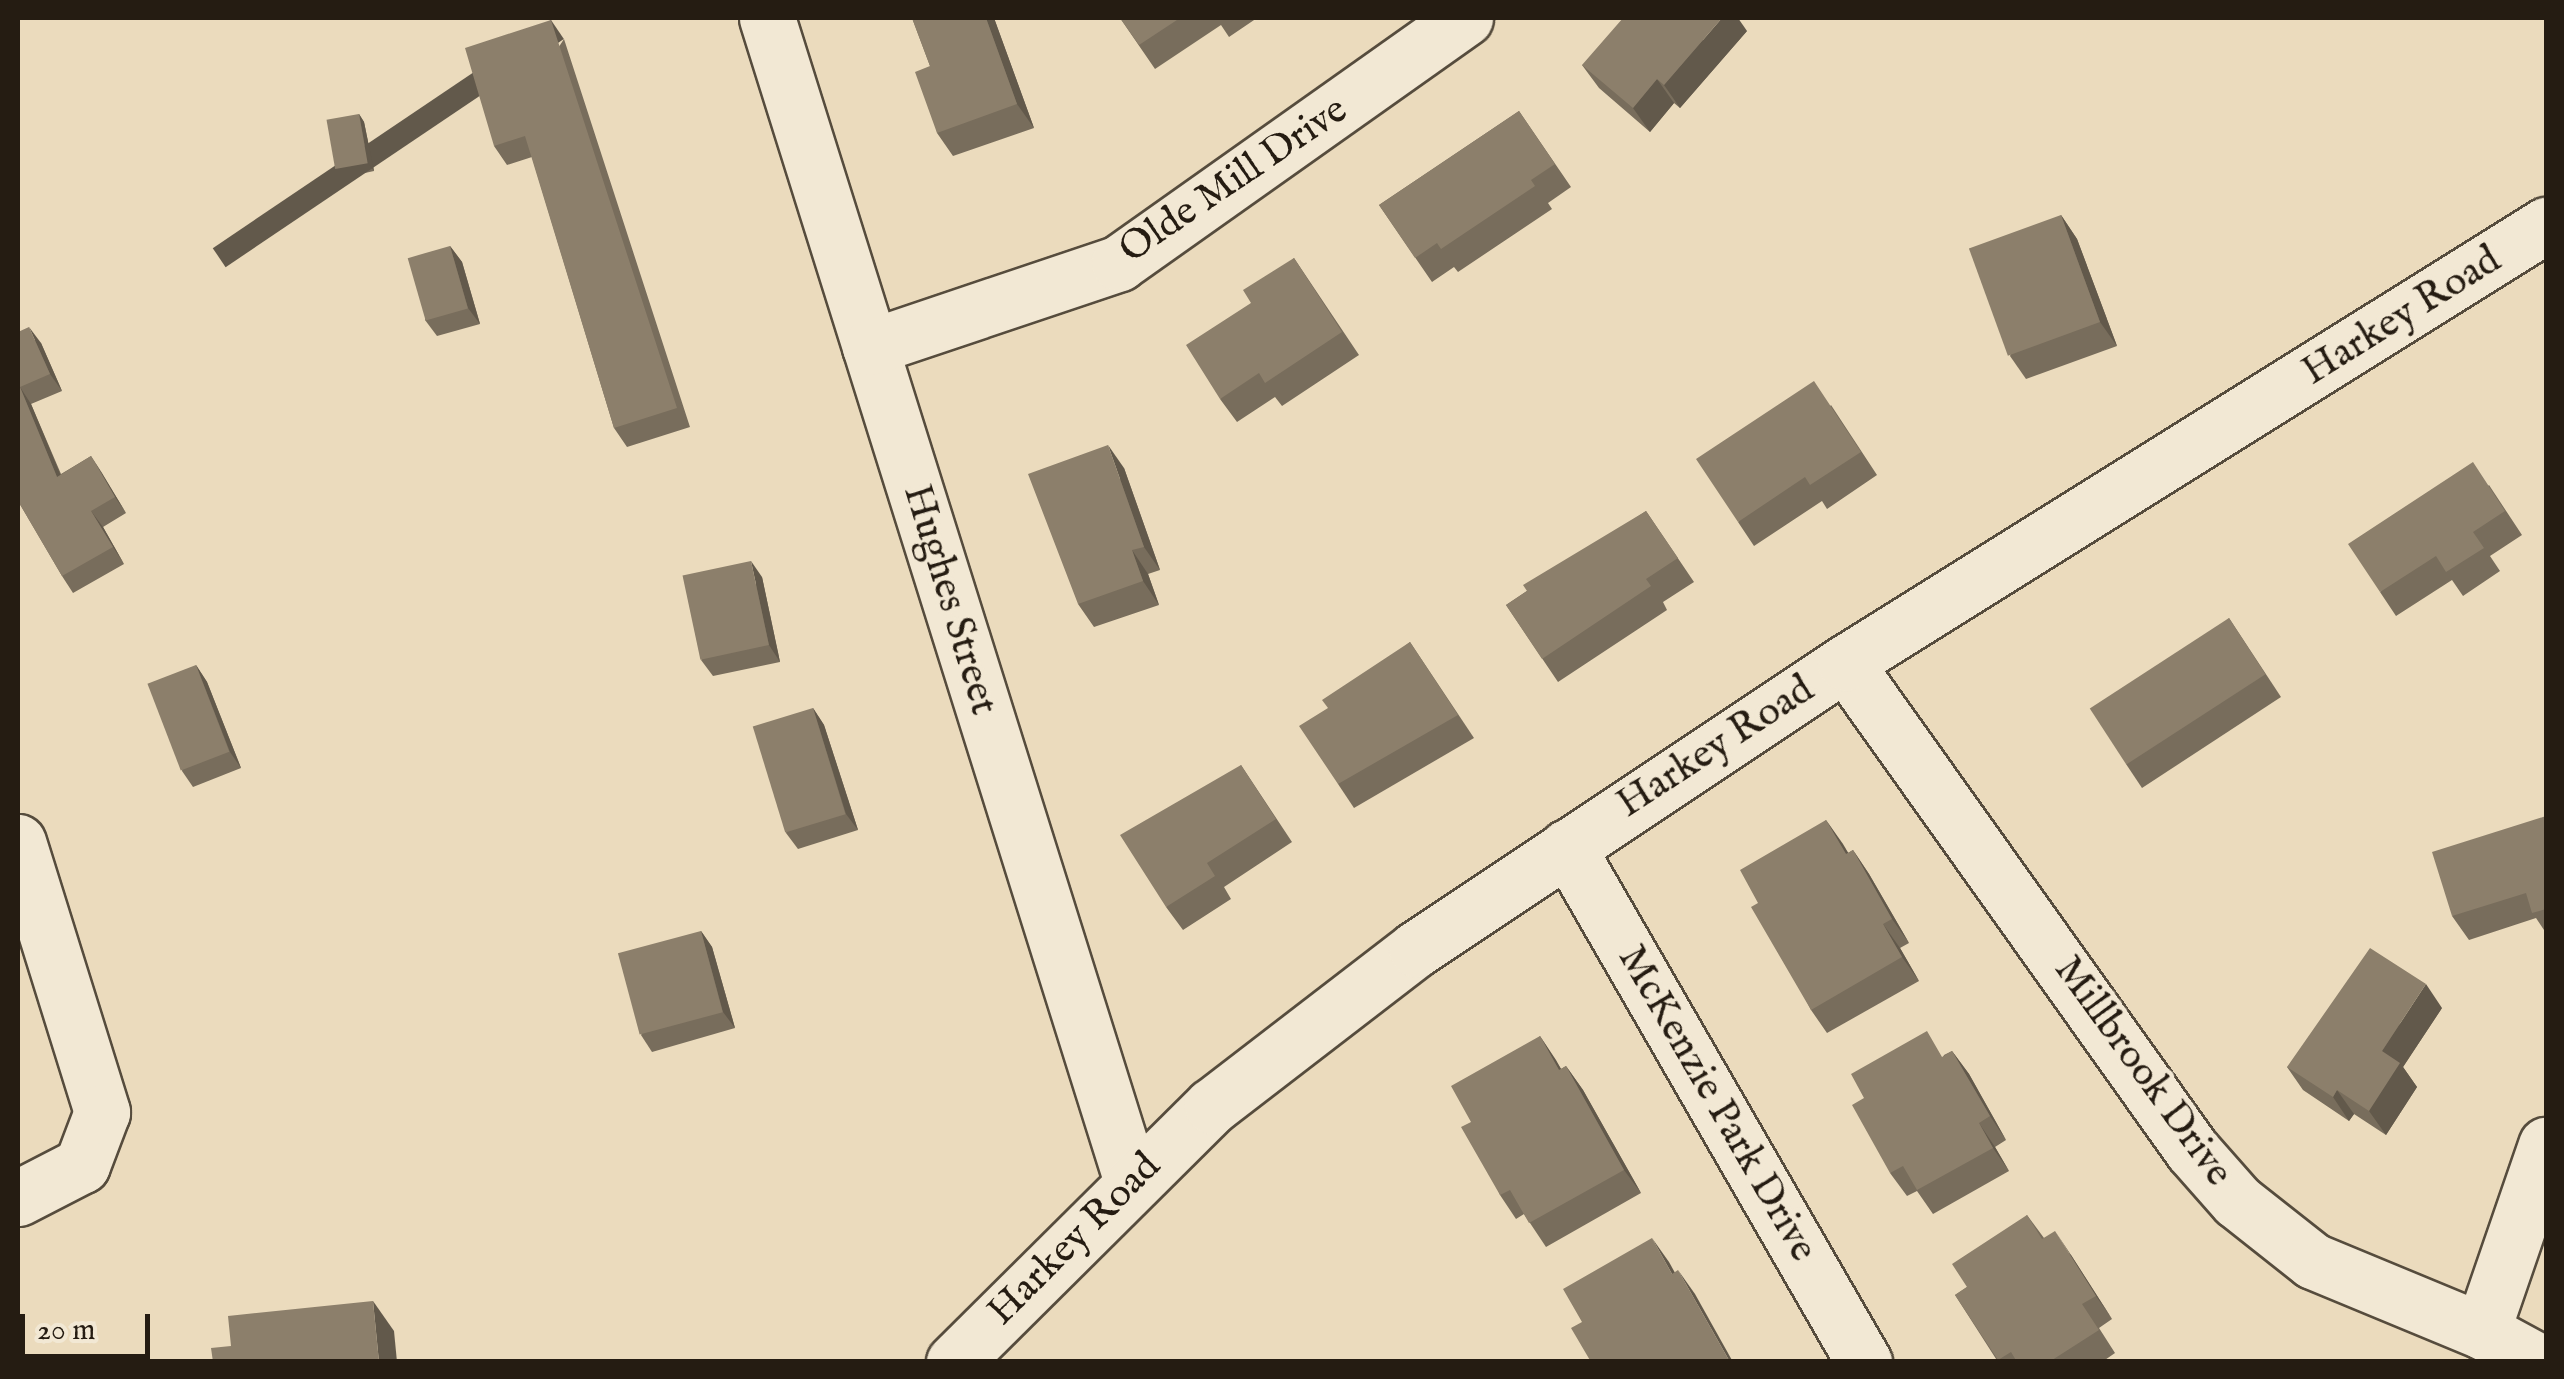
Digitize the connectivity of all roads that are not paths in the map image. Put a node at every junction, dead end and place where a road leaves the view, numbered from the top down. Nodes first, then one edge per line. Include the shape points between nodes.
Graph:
1 (766, 18) edge
2 (1465, 18) edge
3 (2546, 225) edge
4 (870, 347) junction
5 (1845, 663) junction
6 (18, 842) edge
7 (1567, 847) junction
8 (2546, 1145) edge
9 (1132, 1182) junction
10 (18, 1198) edge
11 (2482, 1331) junction
12 (954, 1362) edge
13 (1864, 1362) edge
14 (2539, 1362) edge

1 - 4 street, Hughes Street
2 - 4 street, Olde Mill Drive via 1119,264
3 - 5 street, Harkey Road
4 - 9 street, Hughes Street
5 - 7 street, Harkey Road
5 - 11 street, Millbrook Drive via 2192,1150 2237,1201 2313,1261
6 - 10 street via 102,1112 82,1165
7 - 9 street, Harkey Road via 1310,1027
7 - 13 street, McKenzie Park Drive
8 - 11 street
9 - 12 street, Harkey Road
11 - 14 street, Millbrook Drive

